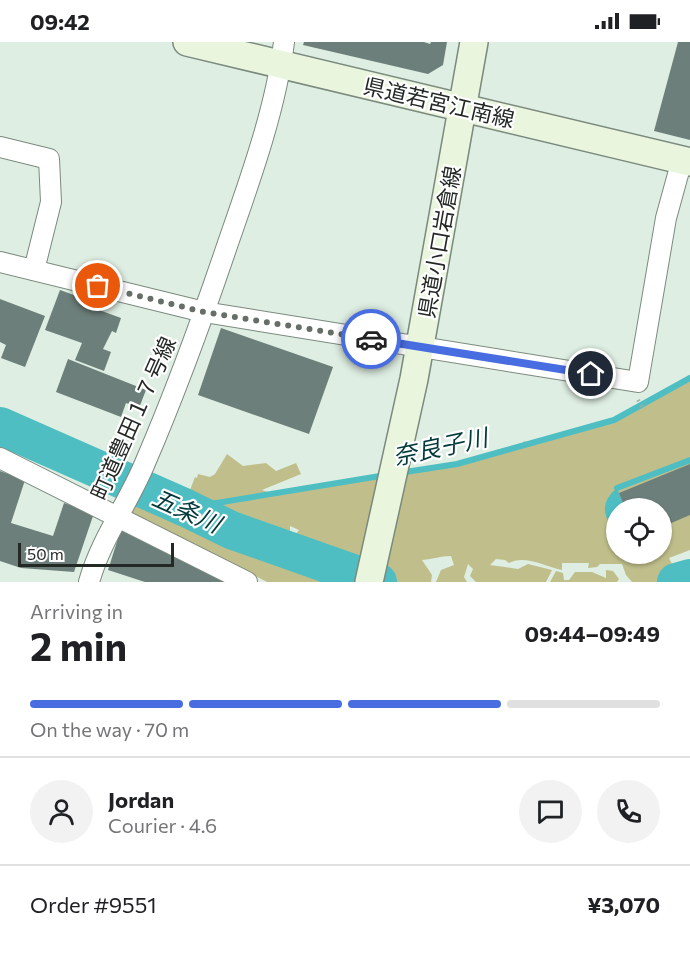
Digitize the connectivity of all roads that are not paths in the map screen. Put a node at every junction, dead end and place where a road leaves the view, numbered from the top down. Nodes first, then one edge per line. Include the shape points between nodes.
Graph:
1 (187, 42) edge
2 (474, 42) edge
3 (283, 53) edge
4 (463, 107) junction
5 (0, 147) edge
6 (686, 161) edge
7 (0, 262) edge
8 (34, 270) junction
9 (204, 312) junction
10 (420, 347) junction
11 (0, 458) edge
12 (118, 513) junction
13 (89, 582) edge
14 (247, 582) edge
15 (369, 582) edge

1 - 3 main road, 県道若宮江南線
2 - 4 main road, 県道小口岩倉線
3 - 4 main road, 県道若宮江南線
3 - 9 street, 町道豊田１７号線 via 247,190
4 - 6 main road, 県道若宮江南線
4 - 10 main road, 県道小口岩倉線
5 - 8 street via 49,159 51,201
6 - 10 street via 666,218 638,382
7 - 8 street
8 - 9 street
9 - 10 street
9 - 12 street, 町道豊田１７号線 via 144,466
10 - 15 main road, 県道小口岩倉線
11 - 12 street
12 - 13 street, 町道豊田１７号線
12 - 14 street

